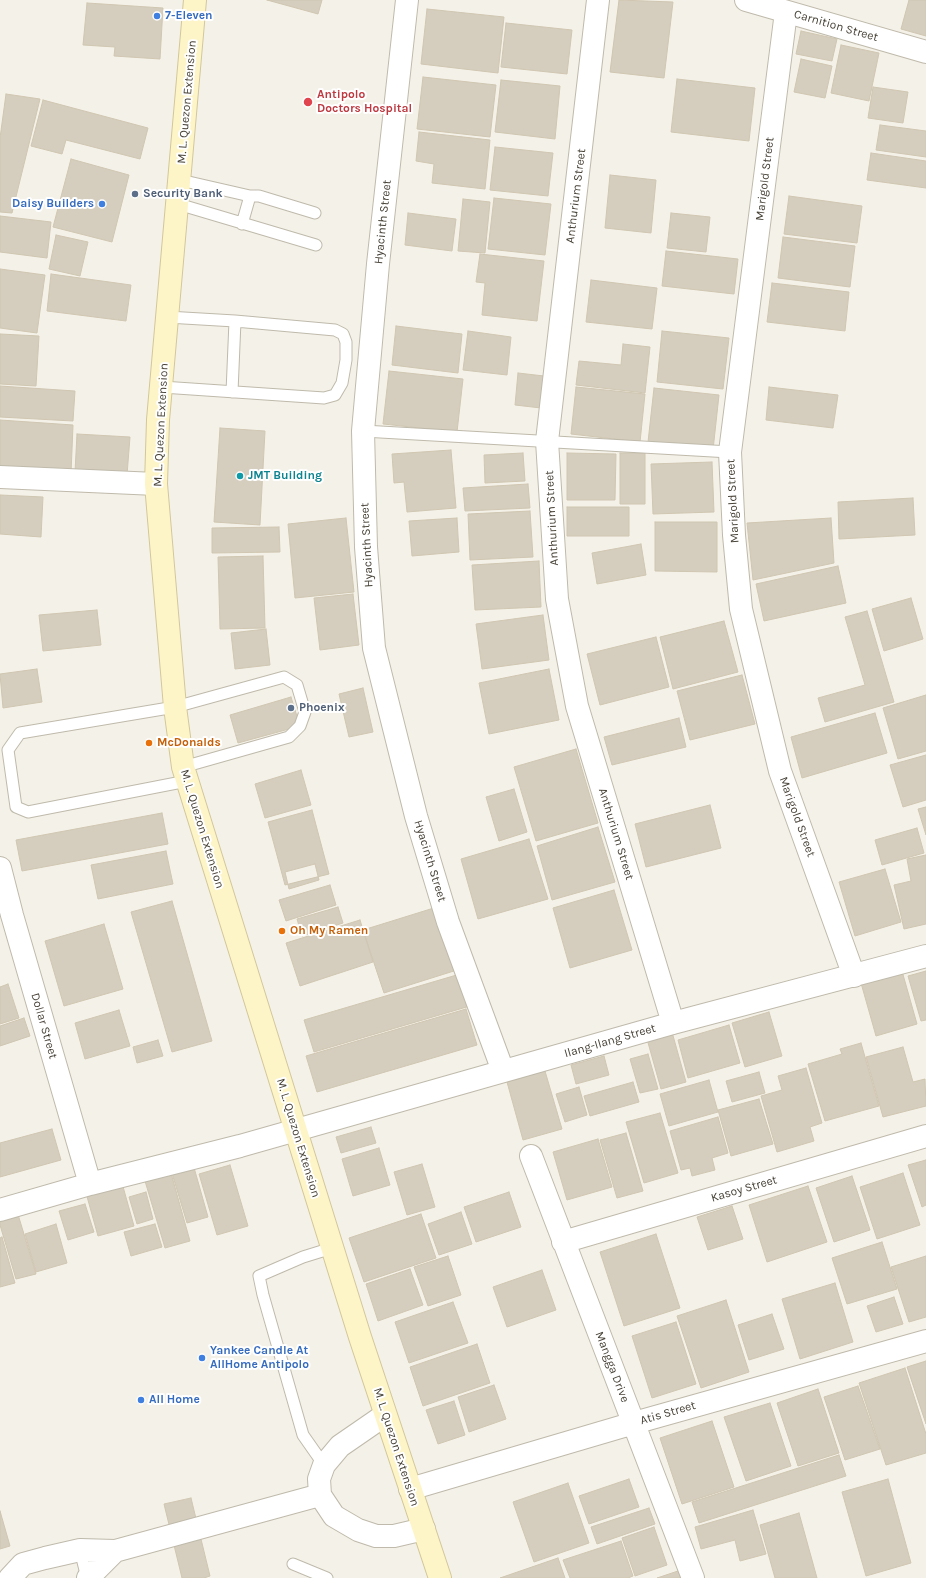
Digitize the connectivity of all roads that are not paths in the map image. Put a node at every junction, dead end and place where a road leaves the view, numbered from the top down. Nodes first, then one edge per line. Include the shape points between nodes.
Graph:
1 (196, 0) edge
2 (407, 0) edge
3 (598, 0) edge
4 (746, 0) edge
5 (786, 12) junction
6 (926, 52) edge
7 (180, 180) junction
8 (250, 196) junction
9 (178, 204) junction
10 (315, 213) dead end
11 (242, 224) junction
12 (316, 245) dead end
13 (168, 317) junction
14 (235, 321) junction
15 (162, 387) junction
16 (232, 392) junction
17 (363, 431) junction
18 (548, 441) junction
19 (730, 452) junction
20 (0, 477) edge
21 (156, 484) junction
22 (175, 707) junction
23 (185, 774) junction
24 (0, 868) edge
25 (926, 956) edge
26 (854, 976) junction
27 (673, 1023) junction
28 (503, 1072) junction
29 (295, 1130) junction
30 (926, 1136) edge
31 (531, 1156) dead end
32 (90, 1184) junction
33 (0, 1210) edge
34 (563, 1242) junction
35 (332, 1248) junction
36 (926, 1341) edge
37 (385, 1415) junction
38 (634, 1423) junction
39 (324, 1465) junction
40 (410, 1489) junction
41 (320, 1495) junction
42 (424, 1529) junction
43 (80, 1550) junction
44 (115, 1551) junction
45 (293, 1564) dead end
46 (10, 1578) edge
47 (87, 1578) edge
48 (327, 1578) edge
49 (440, 1578) edge
50 (693, 1578) edge

1 - 7 main road, M. L. Quezon Extension
2 - 17 street, Hyacinth Street via 378,264
3 - 18 street, Anthurium Street
4 - 5 street, Carnition Street
5 - 6 street, Carnition Street
5 - 19 street, Marigold Street
7 - 8 lane
7 - 9 main road, M. L. Quezon Extension
8 - 10 lane via 259,196
8 - 11 lane
9 - 11 lane
9 - 13 main road, M. L. Quezon Extension
11 - 12 lane
13 - 14 lane
13 - 15 main road, M. L. Quezon Extension
14 - 16 lane
14 - 16 lane via 335,330 343,334 346,342 346,360 342,383 335,395 324,398
15 - 16 lane
15 - 21 main road, M. L. Quezon Extension
17 - 18 lane
17 - 28 street, Hyacinth Street via 366,547 374,648 416,816 448,922
18 - 19 lane
18 - 27 street, Anthurium Street via 557,599 577,706
19 - 26 street, Marigold Street via 734,535 743,616 780,771
20 - 21 street
21 - 22 main road, M. L. Quezon Extension
22 - 23 main road, M. L. Quezon Extension
22 - 23 lane via 284,677 297,685 304,712 300,726 289,737
22 - 23 lane via 20,733 8,750 16,807 28,812
23 - 29 main road, M. L. Quezon Extension
24 - 32 street, Dollar Street
25 - 26 street, Ilang-Ilang Street
26 - 27 street, Ilang-Ilang Street
27 - 28 street, Ilang-Ilang Street
28 - 29 street, Ilang-Ilang Street
29 - 32 street, Ilang-Ilang Street
29 - 35 main road, M. L. Quezon Extension
30 - 34 street, Kasoy Street
31 - 34 street, Mangga Drive
32 - 33 street, Ilang-Ilang Street
34 - 38 street, Mangga Drive
35 - 37 main road, M. L. Quezon Extension
35 - 39 lane via 259,1276 303,1435
36 - 38 street, Atis Street
37 - 39 street via 340,1446
37 - 40 main road, M. L. Quezon Extension
38 - 40 street, Atis Street
38 - 50 street, Mangga Drive
39 - 41 street via 319,1479
40 - 42 main road, M. L. Quezon Extension
41 - 42 street via 334,1516 358,1530 376,1536 394,1536
41 - 44 street
42 - 49 main road, M. L. Quezon Extension
43 - 44 street
43 - 46 street via 23,1564
43 - 47 lane
44 - 47 street
45 - 48 lane

